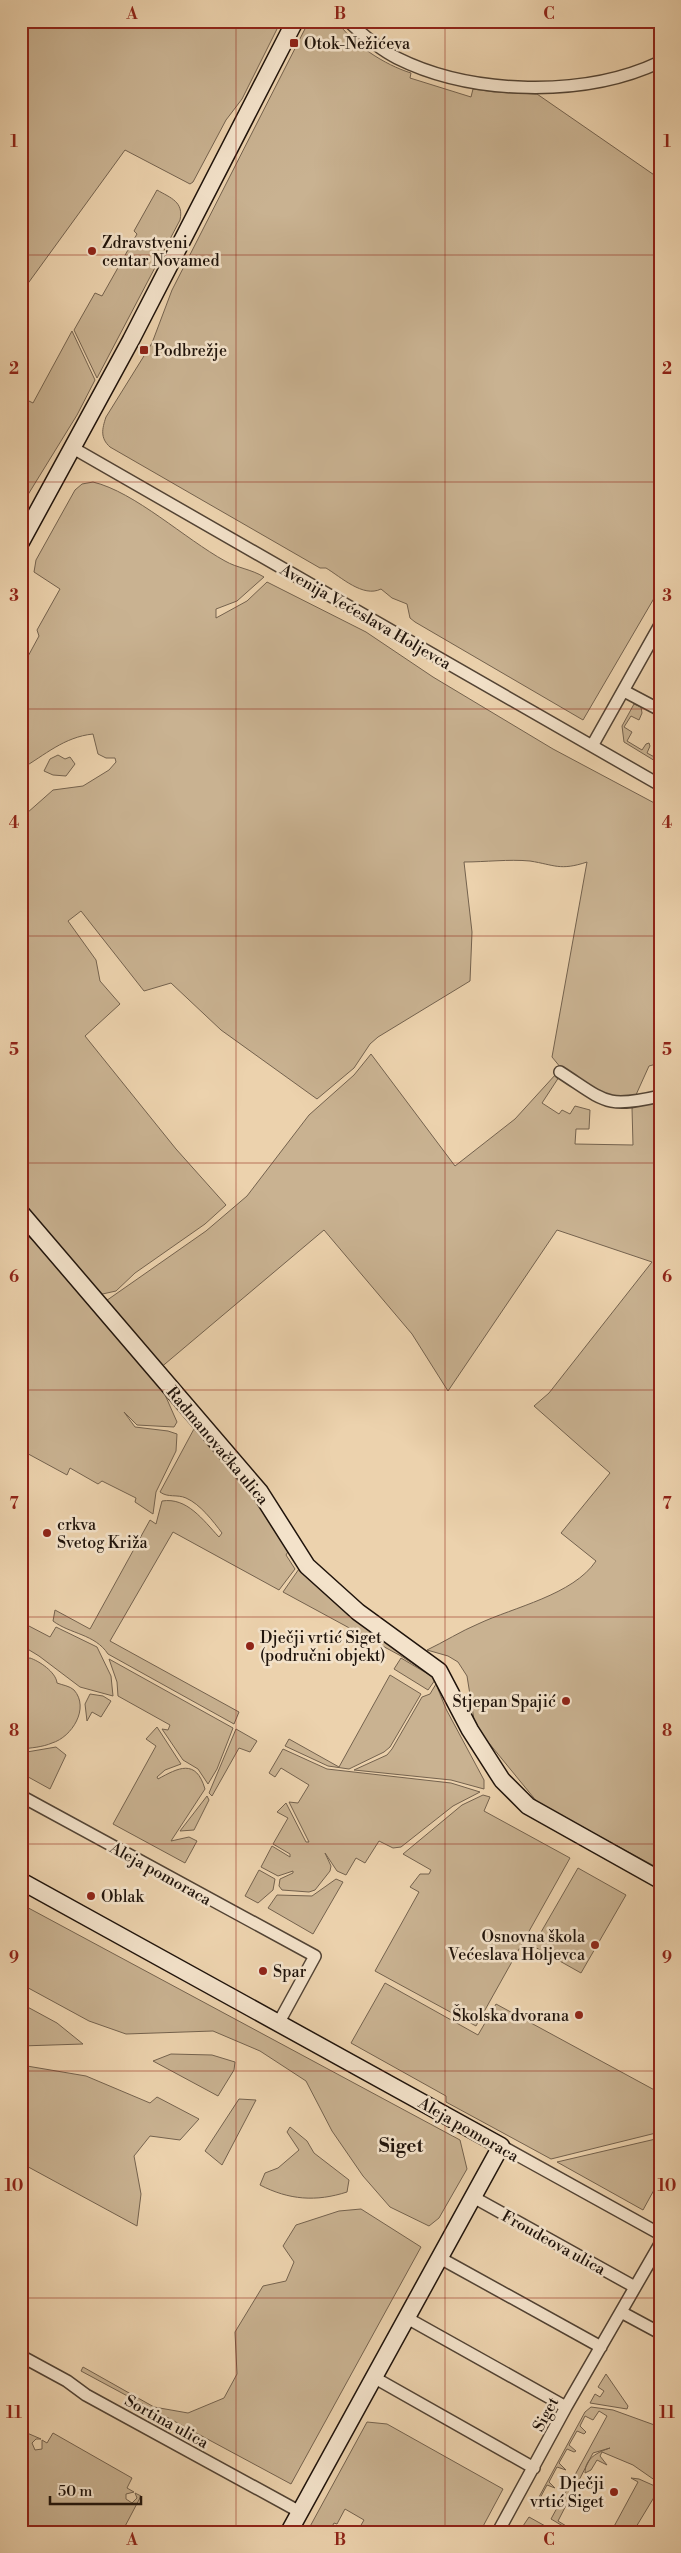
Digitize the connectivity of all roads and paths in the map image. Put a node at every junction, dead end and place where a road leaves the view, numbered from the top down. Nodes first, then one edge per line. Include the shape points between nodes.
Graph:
1 (295, 21) edge
2 (348, 21) edge
3 (660, 62) edge
4 (73, 448) junction
5 (21, 542) edge
6 (660, 624) edge
7 (624, 691) junction
8 (660, 710) edge
9 (592, 746) junction
10 (660, 785) edge
11 (560, 1072) dead end
12 (660, 1096) edge
13 (21, 1213) edge
14 (21, 1796) edge
15 (660, 1880) edge
16 (21, 1881) edge
17 (279, 2022) junction
18 (501, 2146) junction
19 (473, 2197) junction
20 (660, 2234) edge
21 (660, 2244) edge
22 (440, 2258) junction
23 (636, 2287) junction
24 (622, 2312) junction
25 (407, 2318) junction
26 (660, 2333) edge
27 (601, 2347) junction
28 (21, 2356) edge
29 (375, 2378) junction
30 (566, 2407) junction
31 (534, 2468) junction
32 (300, 2512) junction
33 (289, 2532) edge
34 (498, 2532) edge

1 - 4 street
2 - 3 street via 378,46 412,64 505,87 619,78
4 - 5 street
4 - 9 street, Avenija Većeslava Holjevca
6 - 7 street
7 - 8 street
7 - 9 street
9 - 10 street, Avenija Većeslava Holjevca
11 - 12 street via 594,1096 610,1102 623,1104
13 - 15 street, Radmanovačka ulica via 260,1492 307,1566 358,1612 439,1671 470,1730 502,1780 528,1806
14 - 17 street, Aleja pomoraca via 315,1956
16 - 17 street, Aleja pomoraca
17 - 18 street, Aleja pomoraca
18 - 19 street
18 - 20 street, Aleja pomoraca
19 - 22 street
19 - 23 street, Froudeova ulica
21 - 23 street, Siget
22 - 25 street
22 - 27 street
23 - 24 street, Siget
24 - 26 street
24 - 27 street, Siget
25 - 29 street
25 - 30 street
27 - 30 street, Siget
28 - 32 street, Sortina ulica
29 - 31 street
29 - 32 street
30 - 31 street, Siget
31 - 34 street, Siget
32 - 33 street

